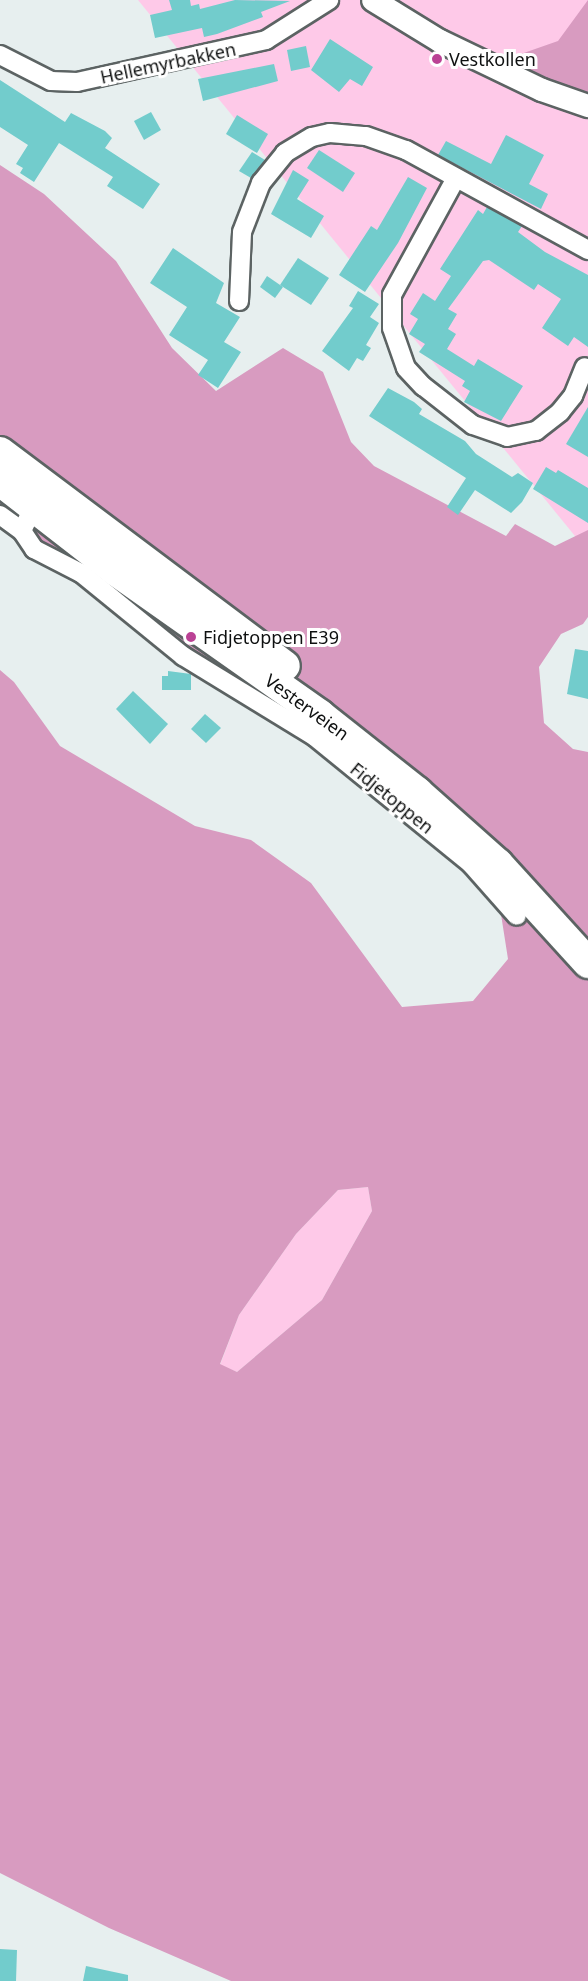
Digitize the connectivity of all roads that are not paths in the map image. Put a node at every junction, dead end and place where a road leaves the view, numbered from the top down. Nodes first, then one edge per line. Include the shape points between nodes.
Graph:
1 (329, 0) edge
2 (372, 0) edge
3 (0, 55) edge
4 (588, 106) edge
5 (456, 178) junction
6 (588, 250) edge
7 (239, 302) dead end
8 (585, 367) dead end
9 (0, 452) edge
10 (0, 481) edge
11 (34, 508) junction
12 (0, 515) edge
13 (517, 916) dead end
14 (588, 934) edge
15 (588, 963) edge

1 - 3 street, Hellemyrbakken via 266,40 77,82 51,81
2 - 4 street via 451,47 543,90
5 - 6 street
5 - 7 street via 406,150 366,136 330,133 299,142 270,169 242,232
5 - 8 street via 392,295 392,328 406,368 472,424 507,437 536,431 560,412 573,396
9 - 11 highway, Vesterveien
10 - 11 highway, Vesterveien
11 - 12 street, Fidjetoppen
11 - 13 street, Fidjetoppen via 34,549 81,573 109,593 183,656 315,736 471,864
11 - 14 highway, Vesterveien via 428,779 508,852
11 - 15 highway, Vesterveien via 320,715 417,792 498,864

